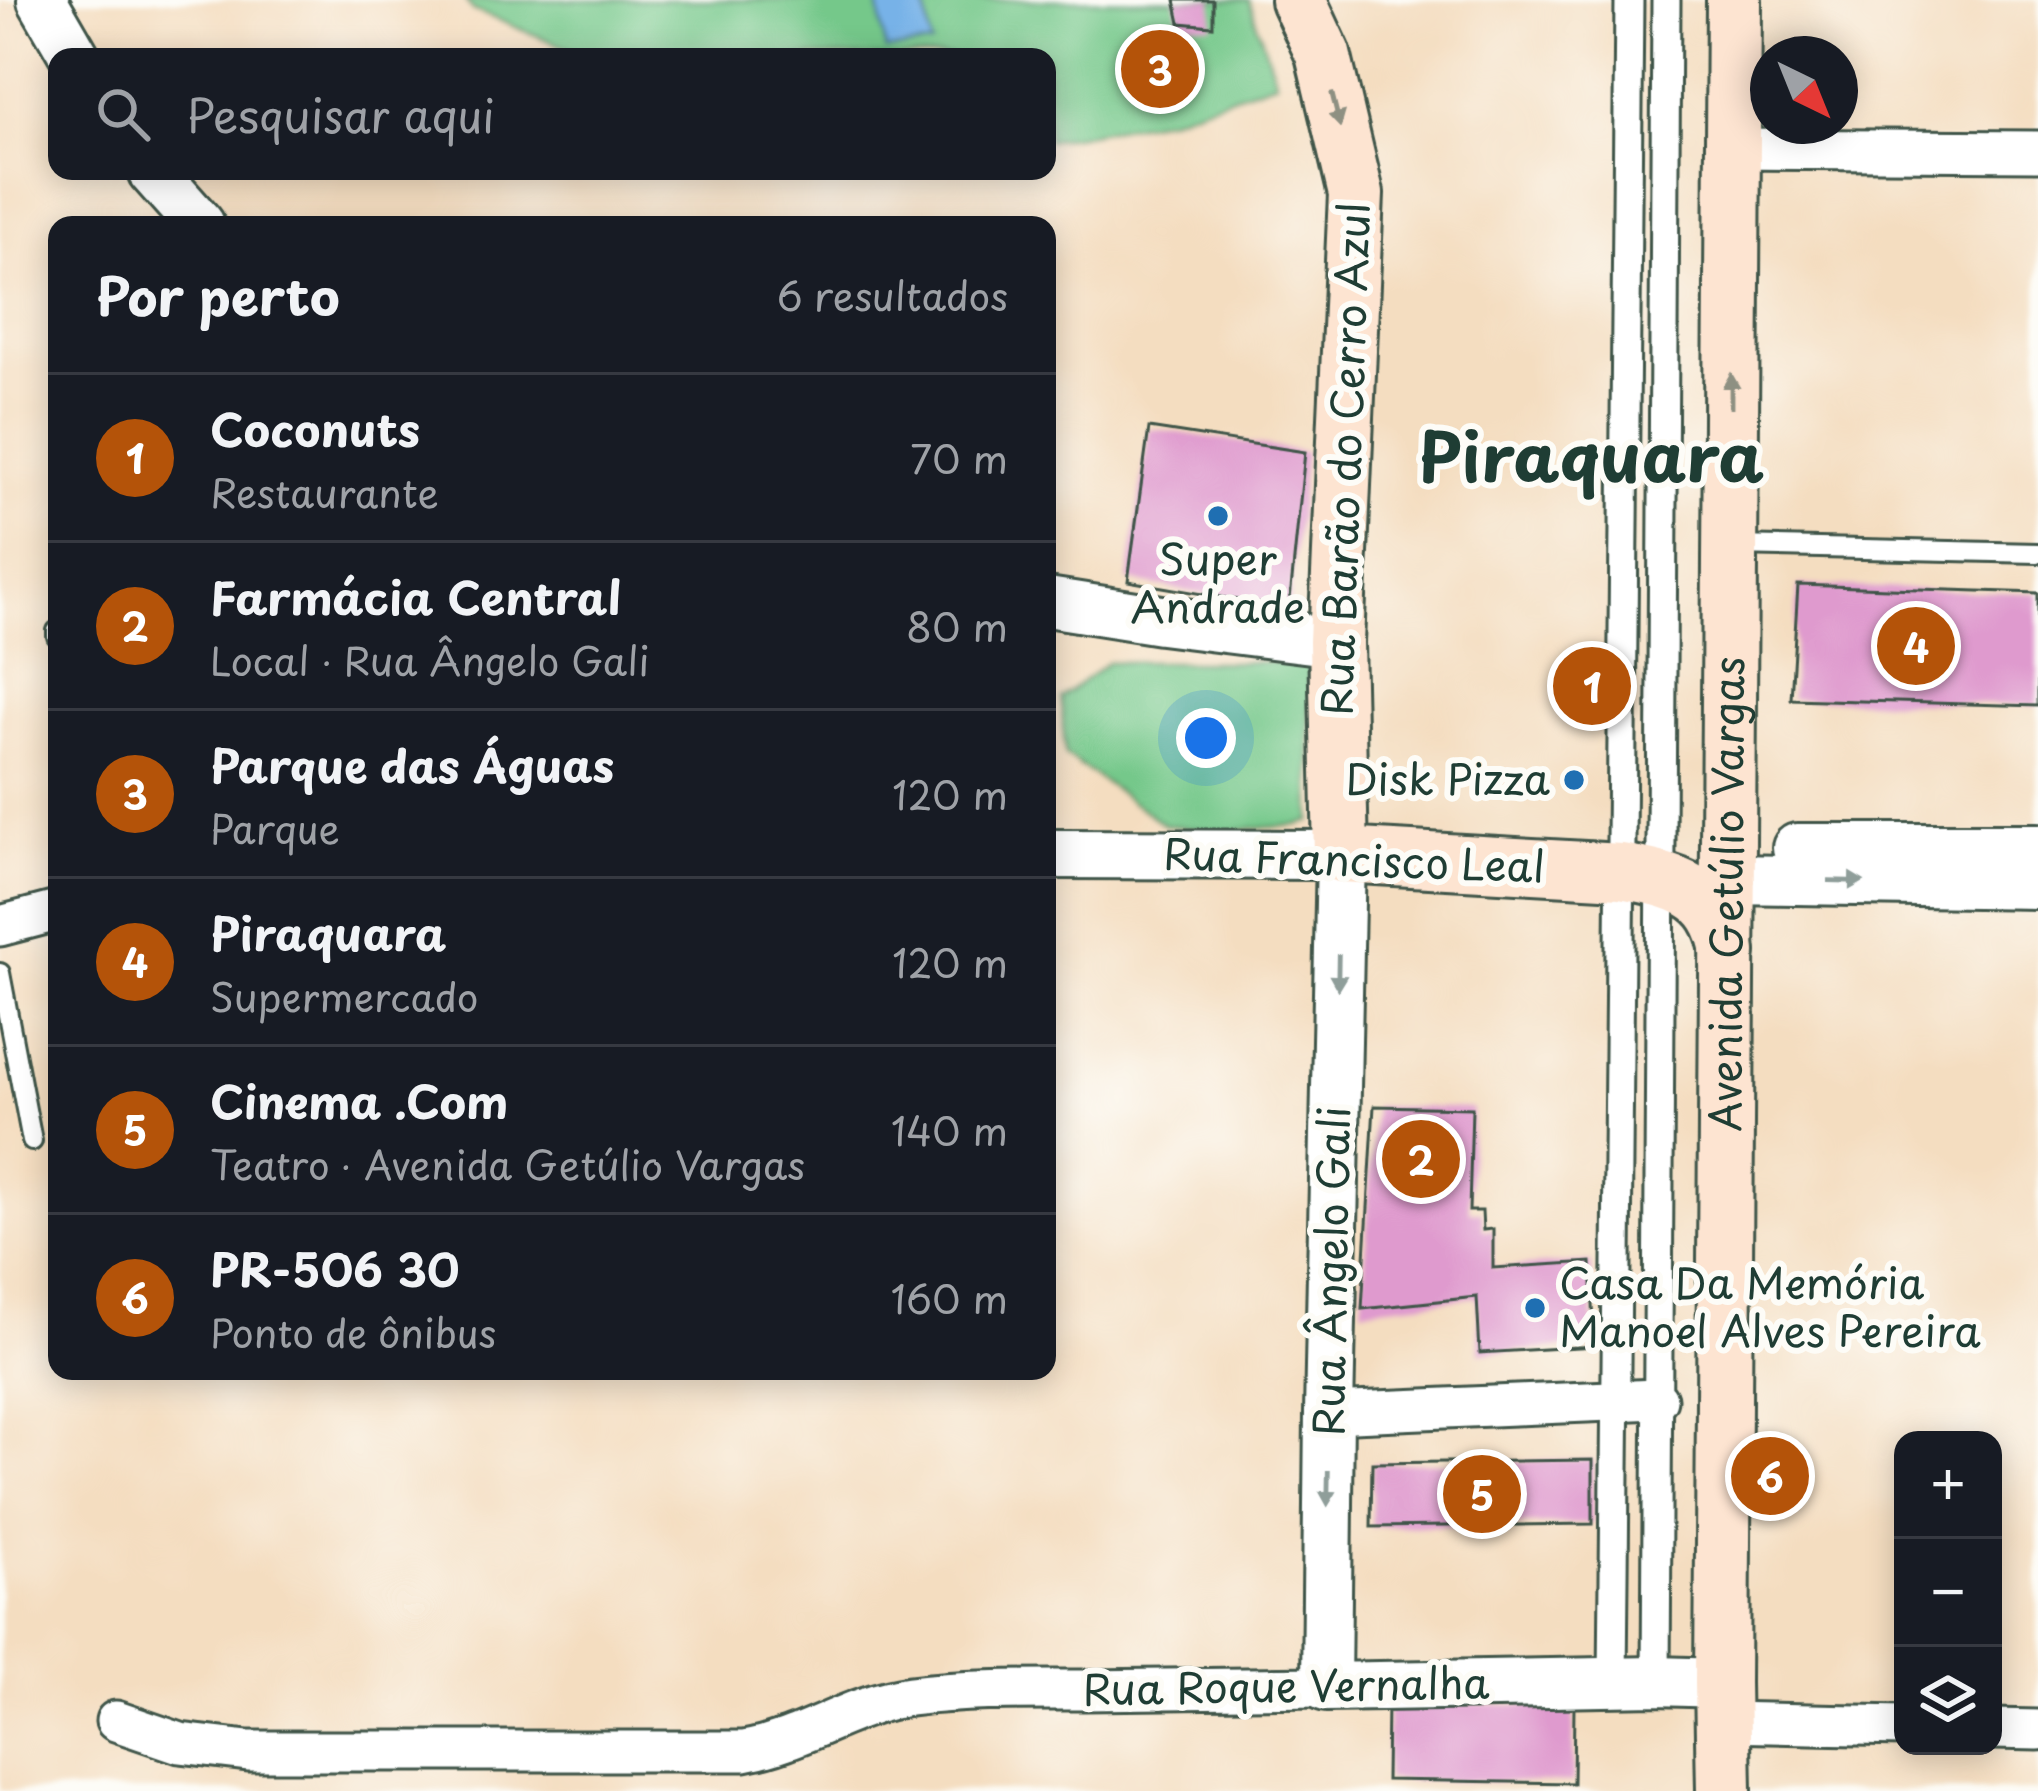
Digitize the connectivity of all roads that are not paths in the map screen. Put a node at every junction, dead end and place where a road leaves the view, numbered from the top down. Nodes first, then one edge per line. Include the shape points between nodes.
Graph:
1 (42, 0) edge
2 (1298, 0) edge
3 (1629, 0) edge
4 (1666, 0) edge
5 (1733, 0) edge
6 (70, 48) edge
7 (1732, 148) junction
8 (2038, 152) edge
9 (160, 180) edge
10 (192, 216) edge
11 (1730, 546) junction
12 (2038, 553) edge
13 (1056, 603) edge
14 (1336, 642) junction
15 (1729, 843) junction
16 (2038, 848) edge
17 (1056, 854) edge
18 (1340, 855) junction
19 (1640, 875) junction
20 (2038, 884) edge
21 (48, 913) edge
22 (0, 926) edge
23 (1728, 954) junction
24 (0, 973) edge
25 (32, 1141) dead end
26 (1657, 1399) junction
27 (1616, 1402) junction
28 (1328, 1413) junction
29 (1634, 1682) junction
30 (1326, 1687) junction
31 (1723, 1702) junction
32 (116, 1720) dead end
33 (1894, 1725) edge
34 (2002, 1729) edge
35 (2038, 1730) edge
36 (1724, 1791) edge

1 - 6 street
2 -> 14 main road, Rua Barão do Cerro Azul via 1322,54 1356,194
3 - 19 street, Avenida Getúlio Vargas
4 - 19 street, Avenida Getúlio Vargas
5 - 7 main road, Avenida Getúlio Vargas
7 - 8 street
11 -> 7 main road, Avenida Getúlio Vargas
9 - 10 street
11 - 12 lane
11 - 15 main road, Avenida Getúlio Vargas
13 - 14 street
14 - 18 main road, Rua Barão do Cerro Azul
15 - 16 street
15 - 19 main road via 1720,832 1689,868
15 -> 20 street
15 - 23 main road, Avenida Getúlio Vargas
17 - 18 street, Rua Francisco Leal
18 - 19 main road, Rua Francisco Leal
18 -> 28 street, Rua Ângelo Gali
19 - 23 main road, Rua Francisco Leal via 1689,889 1712,910
19 - 26 street, Avenida Getúlio Vargas
19 - 27 street, Avenida Getúlio Vargas
21 - 22 street
23 - 31 main road, Avenida Getúlio Vargas
24 - 25 lane
26 - 27 street
26 - 29 street, Avenida Getúlio Vargas
27 - 28 street
27 - 29 street, Avenida Getúlio Vargas
28 -> 30 street, Rua Ângelo Gali
29 - 30 street, Rua Roque Vernalha
29 - 31 street, Rua Roque Vernalha
30 - 32 street, Rua Roque Vernalha via 909,1696 744,1751 248,1750 180,1743
31 - 33 street, Rua Roque Vernalha
31 - 36 main road, Avenida Getúlio Vargas
34 - 35 street

